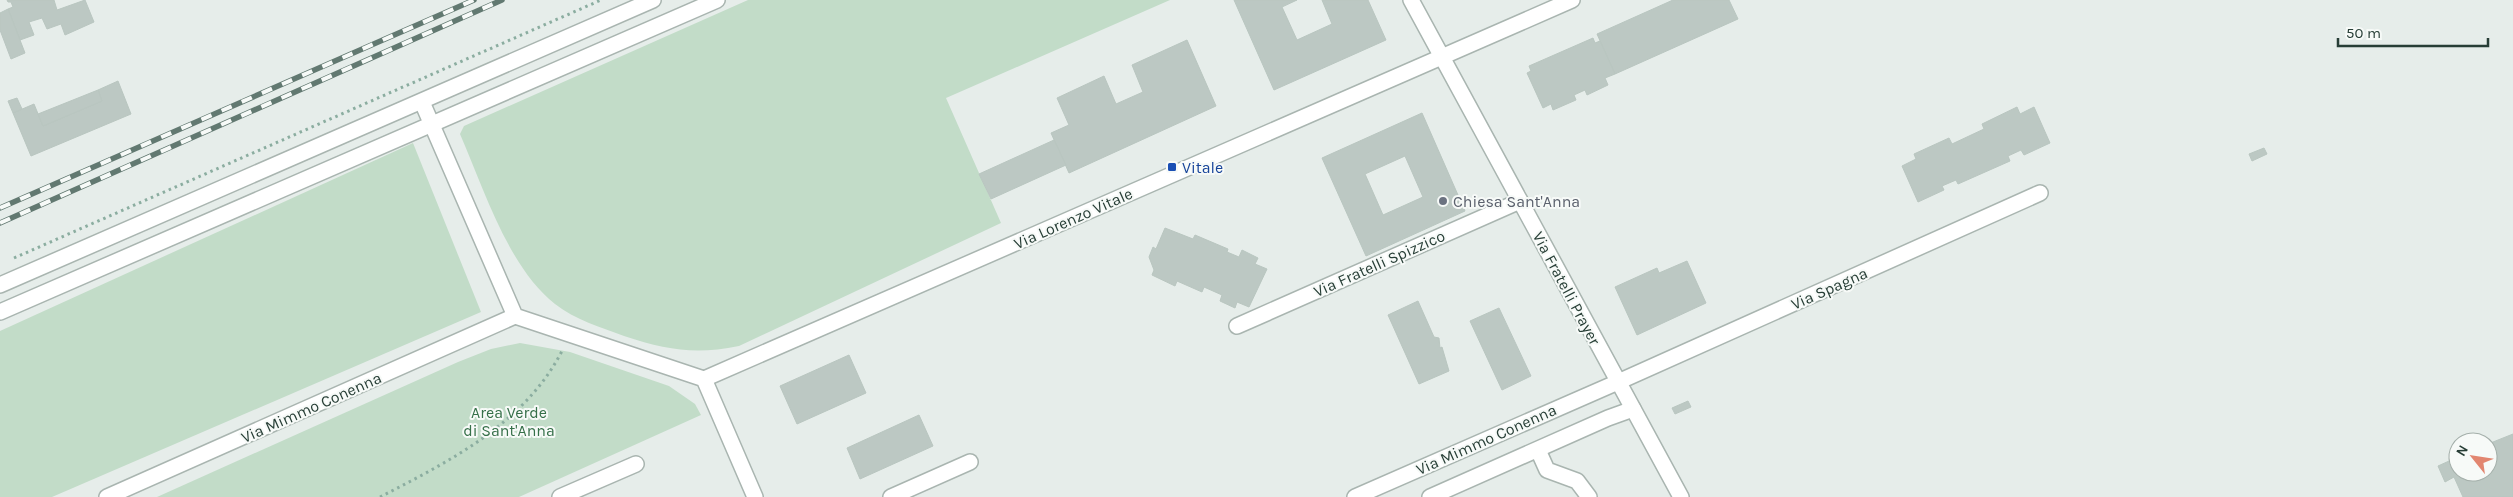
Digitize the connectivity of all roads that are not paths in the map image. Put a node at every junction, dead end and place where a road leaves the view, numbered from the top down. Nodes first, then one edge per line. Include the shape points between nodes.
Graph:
1 (653, 0) edge
2 (717, 0) edge
3 (1411, 0) edge
4 (1572, 0) edge
5 (1442, 57) junction
6 (422, 102) junction
7 (431, 125) junction
8 (2040, 193) dead end
9 (1520, 201) junction
10 (0, 285) edge
11 (0, 312) edge
12 (515, 316) junction
13 (1237, 326) dead end
14 (704, 379) junction
15 (1618, 382) junction
16 (1633, 409) junction
17 (1538, 450) junction
18 (970, 462) dead end
19 (636, 464) dead end
20 (107, 497) edge
21 (560, 497) edge
22 (755, 497) edge
23 (891, 497) edge
24 (1355, 497) edge
25 (1430, 497) edge
26 (1589, 497) edge
27 (1681, 497) edge

1 - 6 street
2 - 7 street
3 - 5 street, Via Fratelli Prayer
4 - 5 street, Via Lorenzo Vitale
5 - 9 street, Via Fratelli Prayer
5 - 14 street, Via Lorenzo Vitale
6 - 7 street
6 - 10 street
7 - 11 street
7 - 12 street
8 - 15 street, Via Spagna
9 - 13 street, Via Fratelli Spizzico
9 - 15 street, Via Fratelli Prayer
12 - 14 street
12 - 20 street, Via Mimmo Conenna
14 - 22 street
15 - 16 street, Via Fratelli Prayer
15 - 24 street, Via Mimmo Conenna
16 - 17 street, Via Mimmo Conenna
16 - 27 street, Via Fratelli Prayer
17 - 25 street, Via Mimmo Conenna
17 - 26 street via 1547,470 1578,481
18 - 23 street
19 - 21 street

